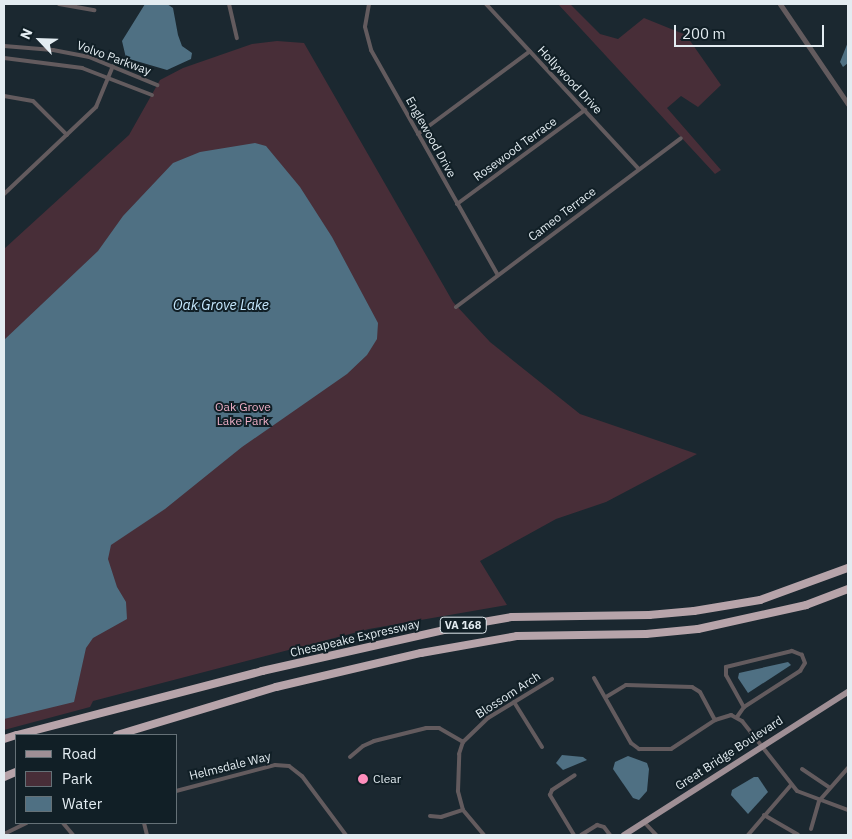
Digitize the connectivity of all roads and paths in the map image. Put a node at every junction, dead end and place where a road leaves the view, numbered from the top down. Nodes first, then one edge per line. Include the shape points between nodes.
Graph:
1 (59, 4) edge
2 (229, 4) edge
3 (369, 4) edge
4 (486, 4) edge
5 (780, 4) edge
6 (785, 4) edge
7 (94, 10) dead end
8 (788, 15) junction
9 (237, 38) dead end
10 (4, 46) edge
11 (530, 51) junction
12 (4, 58) edge
13 (113, 66) junction
14 (109, 77) junction
15 (157, 85) dead end
16 (152, 95) dead end
17 (4, 96) edge
18 (848, 104) edge
19 (585, 110) junction
20 (418, 134) junction
21 (67, 135) junction
22 (681, 138) dead end
23 (639, 169) junction
24 (4, 194) edge
25 (457, 204) junction
26 (498, 276) junction
27 (456, 308) dead end
28 (848, 568) edge
29 (848, 589) edge
30 (594, 678) dead end
31 (552, 679) dead end
32 (848, 692) edge
33 (606, 697) junction
34 (514, 702) junction
35 (744, 707) junction
36 (737, 717) junction
37 (715, 720) junction
38 (20, 734) edge
39 (120, 734) edge
40 (463, 742) junction
41 (542, 747) dead end
42 (761, 747) junction
43 (350, 757) dead end
44 (848, 768) edge
45 (802, 769) dead end
46 (575, 775) dead end
47 (790, 785) junction
48 (829, 787) junction
49 (178, 789) edge
50 (819, 801) junction
51 (463, 810) junction
52 (848, 810) edge
53 (764, 814) junction
54 (430, 816) dead end
55 (644, 822) junction
56 (25, 824) edge
57 (64, 824) edge
58 (811, 829) dead end
59 (4, 834) edge
60 (72, 835) edge
61 (346, 835) edge
62 (484, 835) edge
63 (574, 835) edge
64 (581, 835) edge
65 (610, 835) edge
66 (624, 835) edge
67 (656, 835) edge
68 (748, 835) edge
69 (798, 835) edge

1 - 7 street
2 - 9 street
3 - 20 street, Englewood Drive via 365,27 371,50
4 - 11 street, Hollywood Drive
5 - 8 street
6 - 8 street
8 - 18 street
10 - 13 street, Volvo Parkway via 64,52
11 - 19 street, Hollywood Drive
11 - 20 street
12 - 14 street, Volvo Parkway via 53,62
13 - 14 street
13 - 15 street, Volvo Parkway
14 - 16 street, Volvo Parkway
14 - 21 street via 96,107
17 - 21 street via 19,96 37,104
19 - 23 street, Hollywood Drive
19 - 25 street, Rosewood Terrace
20 - 25 street, Englewood Drive
21 - 24 street
22 - 23 street, Cameo Terrace
23 - 26 street, Cameo Terrace
25 - 26 street, Englewood Drive
26 - 27 street, Cameo Terrace
28 - 38 highway, Chesapeake Expressway / VA 168 via 760,600 694,611 512,618 466,625 262,671
29 - 39 highway, VA 168 via 806,605 698,629 646,634 517,636 421,653 276,687
30 - 33 street
31 - 34 street, Blossom Arch
32 - 42 main road, Great Bridge Boulevard
33 - 37 street via 626,685 687,685 700,692
33 - 37 street via 631,743 638,749 671,749
34 - 40 street, Blossom Arch via 488,718
34 - 41 street
35 - 35 street via 800,671 805,663 802,655 792,651 726,667 726,675
35 - 36 street
36 - 37 street via 725,716
36 - 42 street
40 - 43 street via 438,728 426,728 368,744
40 - 51 street via 457,772
42 - 47 street
42 - 55 main road, Great Bridge Boulevard
44 - 48 street
45 - 48 street
46 - 63 street via 552,790 550,795
47 - 50 street
47 - 53 street
48 - 50 street
49 - 61 street, Helmsdale Way via 274,765 289,766 302,776
50 - 52 street
50 - 58 street
51 - 54 street via 441,817
51 - 62 street
53 - 68 street
53 - 69 street
55 - 66 main road, Great Bridge Boulevard
55 - 67 street
56 - 59 street
57 - 60 street
64 - 65 street via 597,826 604,827

